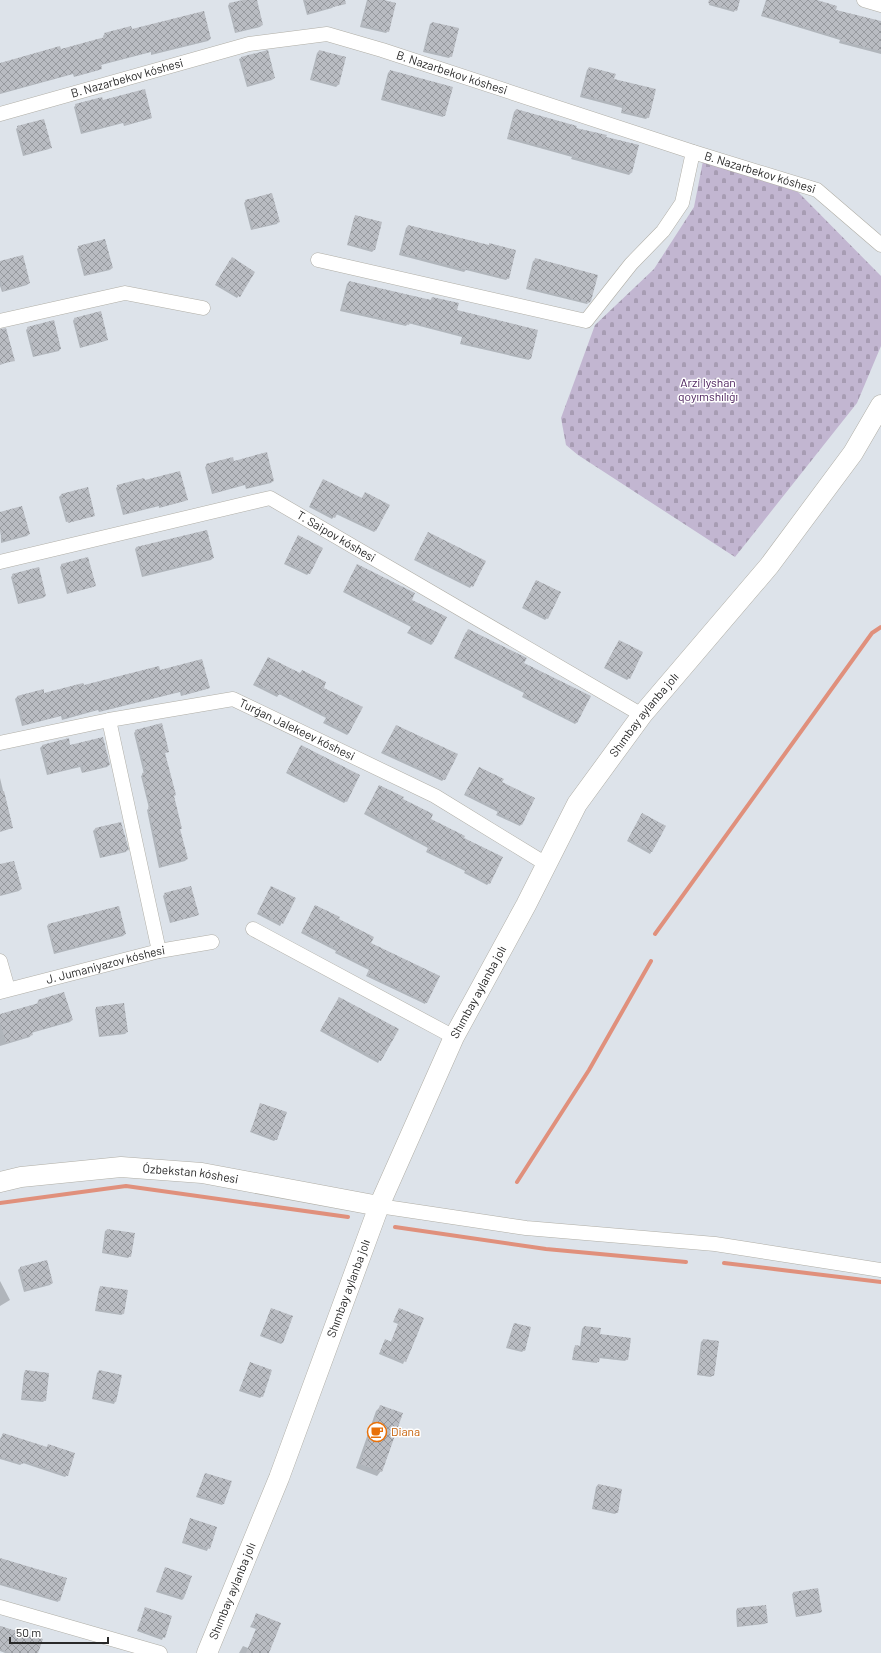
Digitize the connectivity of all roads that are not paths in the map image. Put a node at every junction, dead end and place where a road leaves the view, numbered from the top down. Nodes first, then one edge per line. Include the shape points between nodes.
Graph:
1 (864, 0) edge
2 (881, 5) edge
3 (0, 114) edge
4 (693, 152) junction
5 (881, 245) edge
6 (318, 260) dead end
7 (204, 308) dead end
8 (0, 321) edge
9 (881, 405) edge
10 (0, 562) edge
11 (642, 715) junction
12 (110, 720) junction
13 (0, 743) edge
14 (546, 864) junction
15 (253, 929) dead end
16 (212, 942) dead end
17 (159, 951) junction
18 (0, 961) edge
19 (4, 990) edge
20 (454, 1037) junction
21 (0, 1182) edge
22 (379, 1206) junction
23 (881, 1270) edge
24 (0, 1607) edge
25 (160, 1653) edge
26 (208, 1653) edge

1 - 2 street
3 - 4 street, B. Nazarbekov kóshesi via 249,44 327,34
4 - 5 street, B. Nazarbekov kóshesi via 817,190
4 - 6 street via 682,203 663,231 631,264 586,321
7 - 8 street via 125,293
9 - 11 main road, Shımbay aylanba jolı via 853,453 769,566
10 - 11 street, T. Saipov kóshesi via 270,498
11 - 14 main road, Shımbay aylanba jolı via 577,804
12 - 13 street, Turǵan Jalekeev kóshesi
12 - 14 street, Turǵan Jalekeev kóshesi via 233,700 435,796
12 - 17 street
14 - 20 main road, Shımbay aylanba jolı
15 - 20 street
16 - 17 street, J. Jumaniyazov kóshesi
17 - 19 street, J. Jumaniyazov kóshesi
18 - 19 street
20 - 22 main road, Shımbay aylanba jolı
21 - 22 main road, Ózbekstan kóshesi via 21,1177 121,1167 202,1173
22 - 23 street via 526,1228 715,1244
22 - 26 main road, Shımbay aylanba jolı via 279,1478
24 - 25 street

